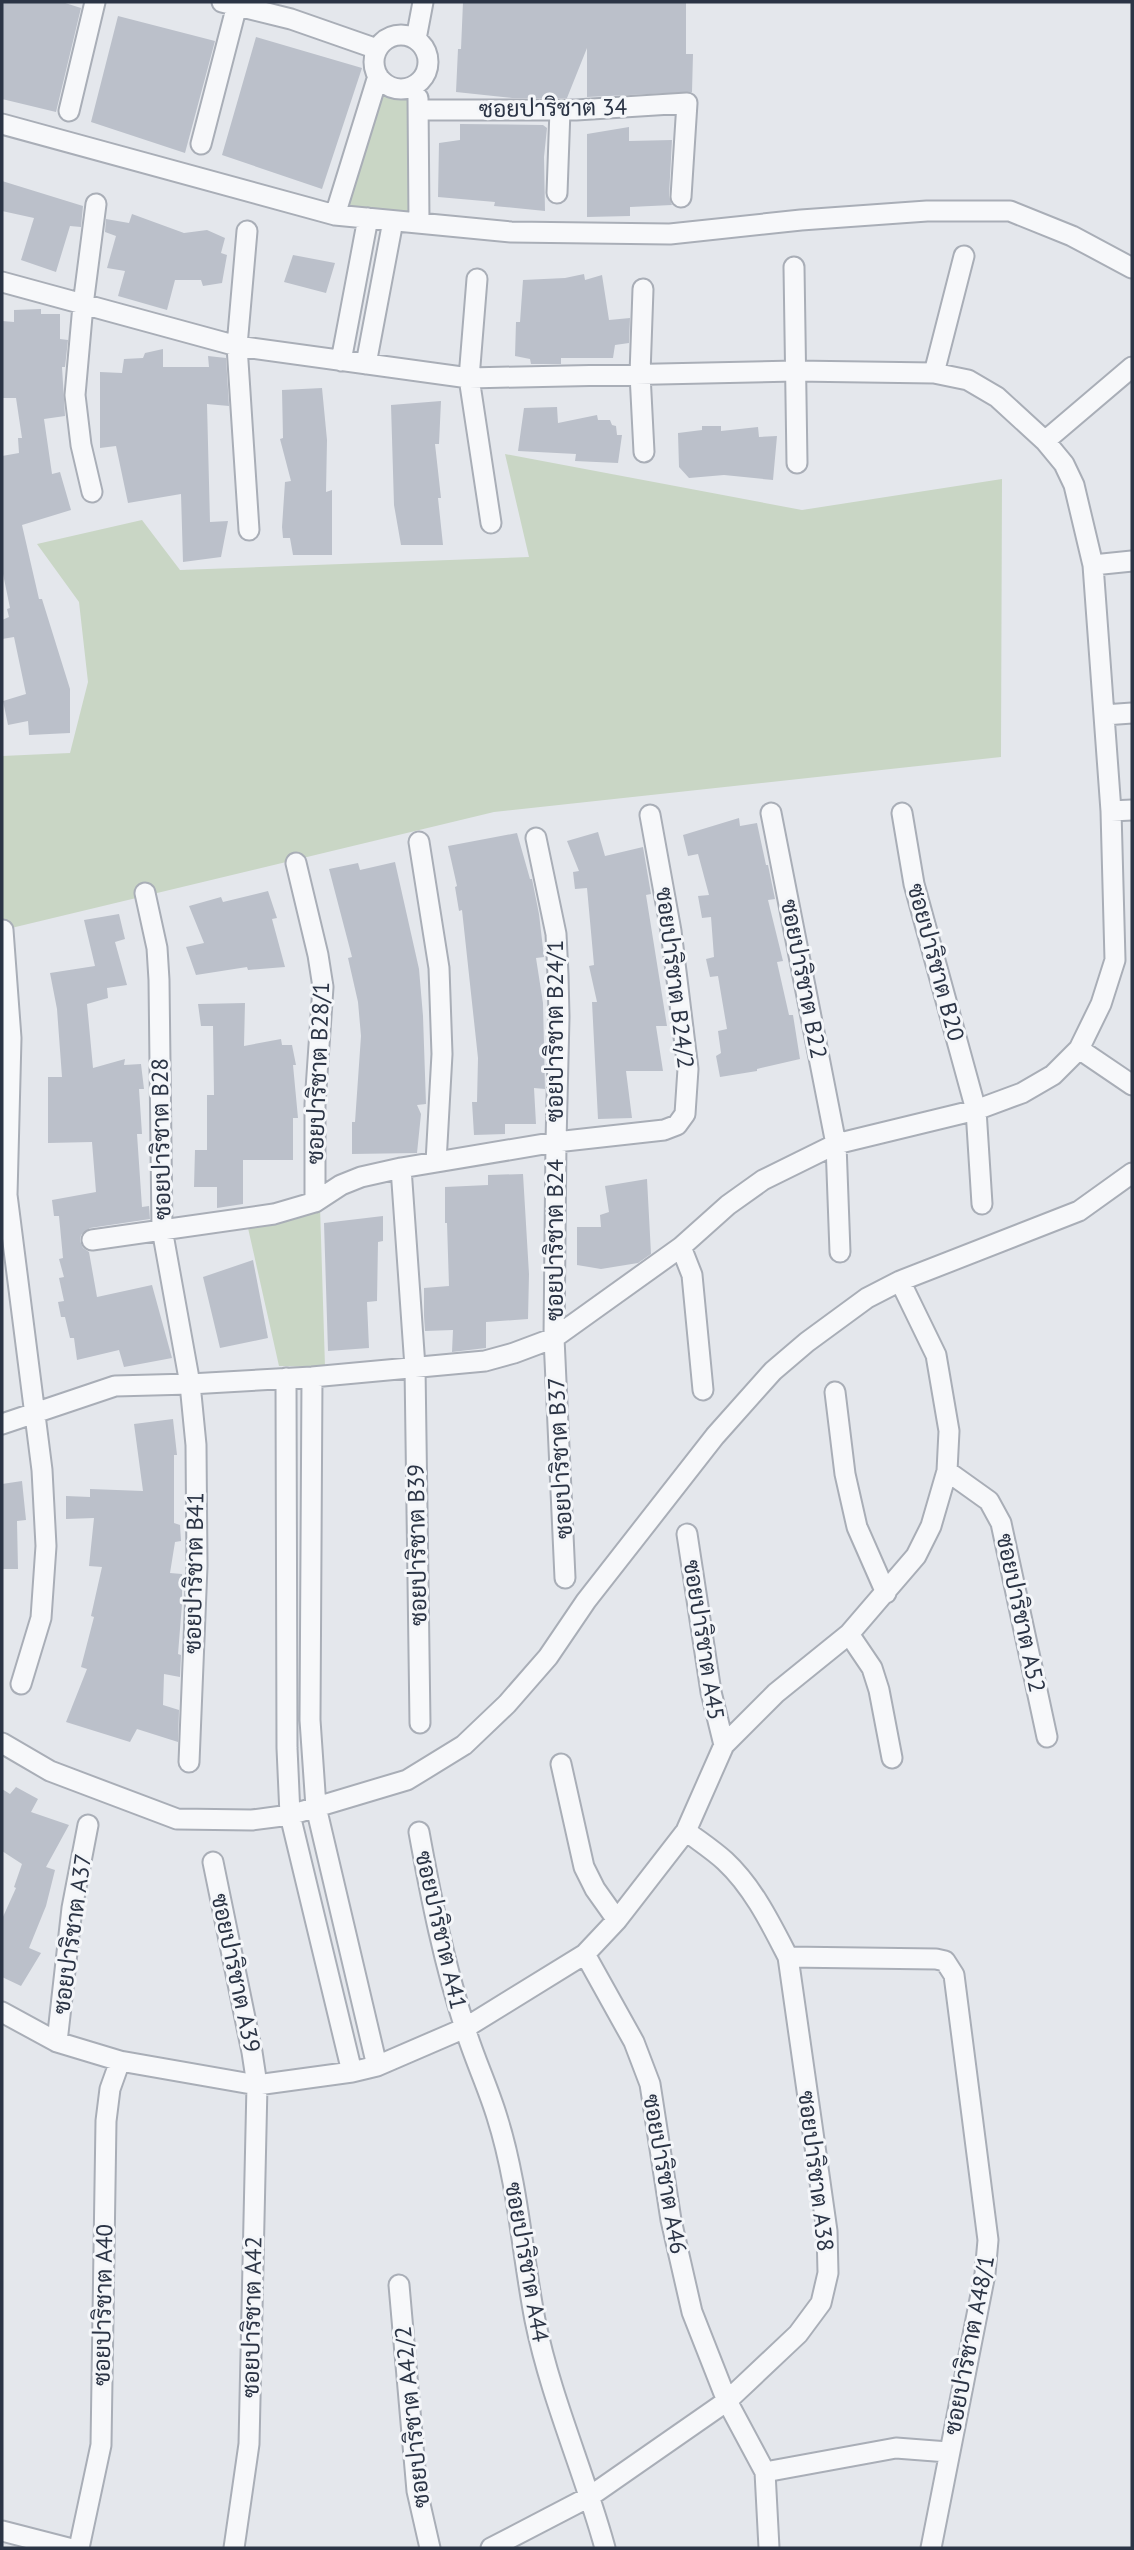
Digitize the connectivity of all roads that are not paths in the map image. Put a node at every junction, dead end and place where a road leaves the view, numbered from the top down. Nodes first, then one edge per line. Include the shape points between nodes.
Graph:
1 (95, 2) edge
2 (423, 2) edge
3 (230, 4) edge
4 (291, 10) edge
5 (415, 38) junction
6 (377, 49) junction
7 (378, 76) junction
8 (418, 84) junction
9 (419, 110) junction
10 (560, 110) junction
11 (69, 111) dead end
12 (2, 124) edge
13 (201, 144) dead end
14 (557, 193) dead end
15 (681, 197) dead end
16 (96, 204) dead end
17 (335, 215) junction
18 (368, 218) junction
19 (393, 221) junction
20 (419, 223) junction
21 (247, 231) dead end
22 (964, 256) dead end
23 (794, 267) dead end
24 (1132, 268) edge
25 (477, 279) dead end
26 (2, 282) edge
27 (643, 289) dead end
28 (83, 304) junction
29 (237, 346) junction
30 (341, 361) junction
31 (366, 364) junction
32 (1132, 367) edge
33 (795, 371) junction
34 (934, 373) junction
35 (640, 374) junction
36 (469, 377) junction
37 (1045, 441) junction
38 (643, 452) dead end
39 (797, 463) dead end
40 (92, 492) dead end
41 (491, 523) dead end
42 (249, 530) dead end
43 (1132, 561) edge
44 (1093, 565) junction
45 (1132, 713) edge
46 (1104, 715) junction
47 (1132, 810) edge
48 (1111, 811) junction
49 (771, 813) dead end
50 (902, 813) dead end
51 (650, 815) dead end
52 (1132, 833) edge
53 (1112, 835) junction
54 (536, 838) dead end
55 (419, 842) dead end
56 (296, 863) dead end
57 (145, 893) dead end
58 (1123, 924) edge
59 (3, 930) edge
60 (1079, 1049) junction
61 (1132, 1085) edge
62 (976, 1110) junction
63 (556, 1142) junction
64 (836, 1144) junction
65 (436, 1162) junction
66 (401, 1168) junction
67 (1132, 1173) edge
68 (315, 1202) junction
69 (982, 1204) dead end
70 (162, 1229) junction
71 (92, 1240) dead end
72 (681, 1247) junction
73 (840, 1252) dead end
74 (900, 1281) junction
75 (554, 1338) junction
76 (415, 1367) junction
77 (312, 1377) junction
78 (286, 1378) junction
79 (190, 1384) junction
80 (703, 1390) dead end
81 (835, 1392) dead end
82 (36, 1413) junction
83 (2, 1424) edge
84 (947, 1471) junction
85 (687, 1534) dead end
86 (565, 1578) dead end
87 (886, 1593) junction
88 (849, 1634) junction
89 (21, 1684) dead end
90 (420, 1723) dead end
91 (1047, 1737) dead end
92 (2, 1743) edge
93 (724, 1745) junction
94 (892, 1758) dead end
95 (189, 1762) dead end
96 (561, 1764) dead end
97 (316, 1807) junction
98 (290, 1815) junction
99 (88, 1825) dead end
100 (686, 1831) junction
101 (419, 1832) dead end
102 (213, 1862) dead end
103 (617, 1920) junction
104 (586, 1954) junction
105 (788, 1957) junction
106 (2, 2012) edge
107 (465, 2028) junction
108 (57, 2042) junction
109 (120, 2061) junction
110 (377, 2066) junction
111 (352, 2072) junction
112 (257, 2085) junction
113 (399, 2285) dead end
114 (727, 2401) junction
115 (948, 2452) junction
116 (765, 2472) junction
117 (589, 2497) junction
118 (2, 2534) edge
119 (68, 2548) edge
120 (79, 2548) edge
121 (234, 2548) edge
122 (430, 2548) edge
123 (491, 2548) edge
124 (605, 2548) edge
125 (769, 2548) edge
126 (931, 2548) edge

1 - 11 street
2 - 5 street
3 - 4 street
3 - 13 street
4 - 6 street
5 - 6 street via 391,37
5 - 8 street via 429,63
6 - 7 street via 374,63
7 - 8 street via 399,90
7 - 17 street
8 - 9 street
9 - 10 street, ซอยปาริชาต 34
9 - 20 street
10 - 14 street
10 - 15 street, ซอยปาริชาต 34 via 687,103
12 - 17 street
16 - 28 street
17 - 18 street
18 - 19 street
18 - 30 street
19 - 20 street
19 - 31 street
20 - 24 street via 511,232 670,234 927,211 1010,211 1072,236
21 - 29 street
22 - 34 street
23 - 33 street
25 - 36 street
26 - 28 street
27 - 35 street
28 - 29 street
28 - 40 street via 75,394
29 - 30 street
29 - 42 street
30 - 31 street
31 - 36 street
32 - 37 street
33 - 34 street
33 - 35 street
33 - 39 street
34 - 37 street via 968,380 997,397
35 - 36 street
35 - 38 street
36 - 41 street
37 - 44 street via 1074,485
43 - 44 street
44 - 46 street
45 - 46 street
46 - 48 street
47 - 48 street
48 - 53 street
49 - 64 street, ซอยปาริชาต B22
50 - 62 street, ซอยปาริชาต B20 via 914,884
51 - 63 street, ซอยปาริชาต B24/2 via 671,931 688,1069 685,1114 677,1125 664,1130
52 - 53 street
53 - 58 street
54 - 63 street, ซอยปาริชาต B24/1 via 556,934
55 - 65 street via 440,981 442,1054
56 - 68 street, ซอยปาริชาต B28/1 via 323,987 315,1104
57 - 70 street, ซอยปาริชาต B28 via 159,980
58 - 60 street via 1109,983
59 - 82 street via 11,1038 7,1195
60 - 61 street
60 - 62 street via 1053,1075
62 - 64 street
62 - 69 street, ซอยปาริชาต B20
63 - 65 street
63 - 75 street, ซอยปาริชาต B24
64 - 72 street via 763,1180
64 - 73 street, ซอยปาริชาต B22
65 - 66 street
66 - 68 street via 361,1177
66 - 76 street, ซอยปาริชาต B39
67 - 74 street via 1079,1210
68 - 70 street via 243,1220
70 - 71 street
70 - 79 street, ซอยปาริชาต B28
72 - 75 street
72 - 80 street via 692,1275
74 - 84 street via 936,1355 949,1431
74 - 97 street via 867,1298 773,1371 707,1446 548,1657 508,1704 464,1745 407,1780
75 - 76 street via 485,1360
75 - 86 street, ซอยปาริชาต B37
76 - 77 street
76 - 90 street, ซอยปาริชาต B39
77 - 78 street
77 - 97 street via 310,1720
78 - 79 street
78 - 98 street
79 - 82 street via 115,1386
79 - 95 street, ซอยปาริชาต B41 via 196,1445 197,1566
81 - 87 street via 857,1527
82 - 83 street
82 - 89 street via 46,1546 41,1618
84 - 87 street via 931,1526 916,1556
84 - 91 street, ซอยปาริชาต A52 via 989,1501 1002,1523
85 - 93 street, ซอยปาริชาต A45 via 711,1692
87 - 88 street
88 - 93 street via 776,1693
88 - 94 street via 872,1668
92 - 98 street via 50,1771 177,1819 252,1820
93 - 100 street
96 - 103 street via 584,1867
97 - 98 street
97 - 110 street
98 - 111 street
99 - 108 street, ซอยปาริชาต A37 via 72,1908
100 - 103 street
100 - 105 street, ซอยปาริชาต A38 via 726,1862 745,1884
101 - 107 street, ซอยปาริชาต A41 via 435,1917
102 - 112 street, ซอยปาริชาต A39
103 - 104 street
104 - 107 street
104 - 114 street, ซอยปาริชาต A46 via 634,2042 650,2084 671,2220 692,2312
105 - 114 street, ซอยปาริชาต A38 via 827,2231 828,2273 821,2303 798,2334
105 - 115 street, ซอยปาริชาต A48/1 via 936,1959 945,1961 954,1975 988,2240
106 - 108 street
107 - 110 street
107 - 117 street, ซอยปาริชาต A44 via 498,2118 535,2320 551,2386
108 - 109 street
109 - 112 street
109 - 120 street, ซอยปาริชาต A40 via 106,2121 101,2445
110 - 111 street
111 - 112 street
112 - 121 street, ซอยปาริชาต A42 via 249,2444
113 - 122 street, ซอยปาริชาต A42/2 via 417,2491
114 - 116 street, ซอยปาริชาต A46
114 - 117 street, ซอยปาริชาต A38
115 - 116 street via 896,2448
115 - 126 street, ซอยปาริชาต A48/1
116 - 125 street
117 - 123 street, ซอยปาริชาต A38
117 - 124 street, ซอยปาริชาต A44
118 - 119 street

